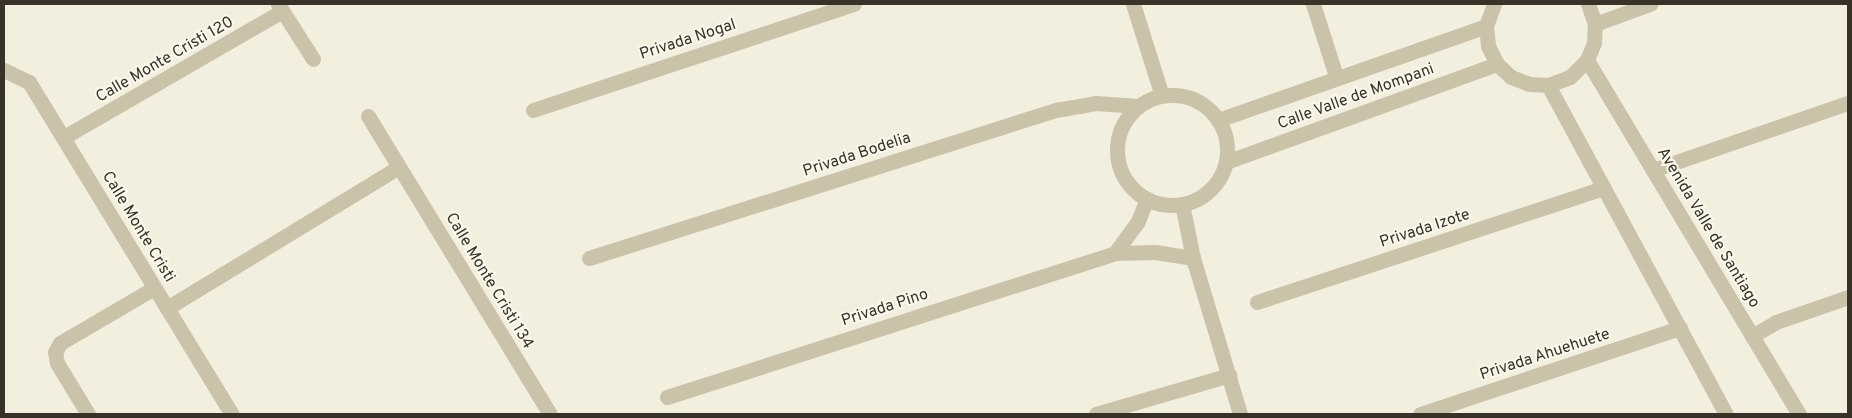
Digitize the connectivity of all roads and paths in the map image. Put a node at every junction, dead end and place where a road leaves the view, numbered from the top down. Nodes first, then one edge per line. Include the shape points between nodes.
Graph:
1 (854, 4) edge
2 (1133, 4) edge
3 (1313, 4) edge
4 (1494, 4) edge
5 (1588, 4) edge
6 (1650, 4) edge
7 (280, 8) edge
8 (1595, 24) junction
9 (1486, 26) junction
10 (313, 59) dead end
11 (1587, 60) junction
12 (1497, 64) junction
13 (4, 70) edge
14 (1336, 76) junction
15 (1548, 85) junction
16 (1162, 96) junction
17 (1848, 102) edge
18 (1139, 106) junction
19 (533, 110) dead end
20 (368, 116) dead end
21 (1218, 120) junction
22 (64, 137) junction
23 (1226, 162) junction
24 (399, 166) junction
25 (1652, 170) junction
26 (1604, 188) junction
27 (1146, 199) junction
28 (1182, 204) junction
29 (1115, 253) junction
30 (589, 258) dead end
31 (1193, 258) junction
32 (154, 288) junction
33 (1848, 297) edge
34 (1257, 302) dead end
35 (167, 308) junction
36 (1680, 328) junction
37 (1752, 336) junction
38 (1228, 375) junction
39 (667, 397) dead end
40 (88, 414) edge
41 (232, 414) edge
42 (550, 414) edge
43 (1096, 414) edge
44 (1240, 414) edge
45 (1420, 414) edge
46 (1726, 414) edge
47 (1799, 414) edge

1 - 19 street, Privada Nogal
2 - 16 street
3 - 14 street
4 - 9 street
5 - 8 street
6 - 8 street
7 - 10 street
7 - 22 street, Calle Monte Cristi 120
8 - 11 street via 1594,43
9 - 12 street via 1488,46
9 - 14 street, Calle Valle de Mompani
11 - 15 street via 1570,77
11 - 25 street, Avenida Valle de Santiago
12 - 15 street via 1511,77 1529,84
12 - 23 street, Calle Valle de Mompani
13 - 22 street, Calle Monte Cristi via 29,82
14 - 21 street, Calle Valle de Mompani
15 - 26 street
16 - 18 street
16 - 21 street via 1184,96 1203,104
17 - 25 street
18 - 27 street via 1124,122 1117,143 1118,158 1129,185
18 - 30 street, Privada Bodelia via 1095,103 1056,110
20 - 24 street, Calle Monte Cristi 134
21 - 23 street via 1226,140
22 - 32 street, Calle Monte Cristi
23 - 28 street via 1217,182 1202,196
24 - 35 street
24 - 42 street, Calle Monte Cristi 134
25 - 37 street, Avenida Valle de Santiago
26 - 34 street, Privada Izote
26 - 36 street
27 - 28 street
27 - 29 street via 1138,221
28 - 31 street
29 - 31 street, Privada Pino via 1155,252
29 - 39 street, Privada Pino
31 - 38 street
32 - 35 street, Calle Monte Cristi
32 - 40 street via 60,343 56,352 57,363
33 - 37 street via 1776,322
35 - 41 street, Calle Monte Cristi
36 - 45 street, Privada Ahuehuete
36 - 46 street
37 - 47 street, Avenida Valle de Santiago
38 - 43 street
38 - 44 street

